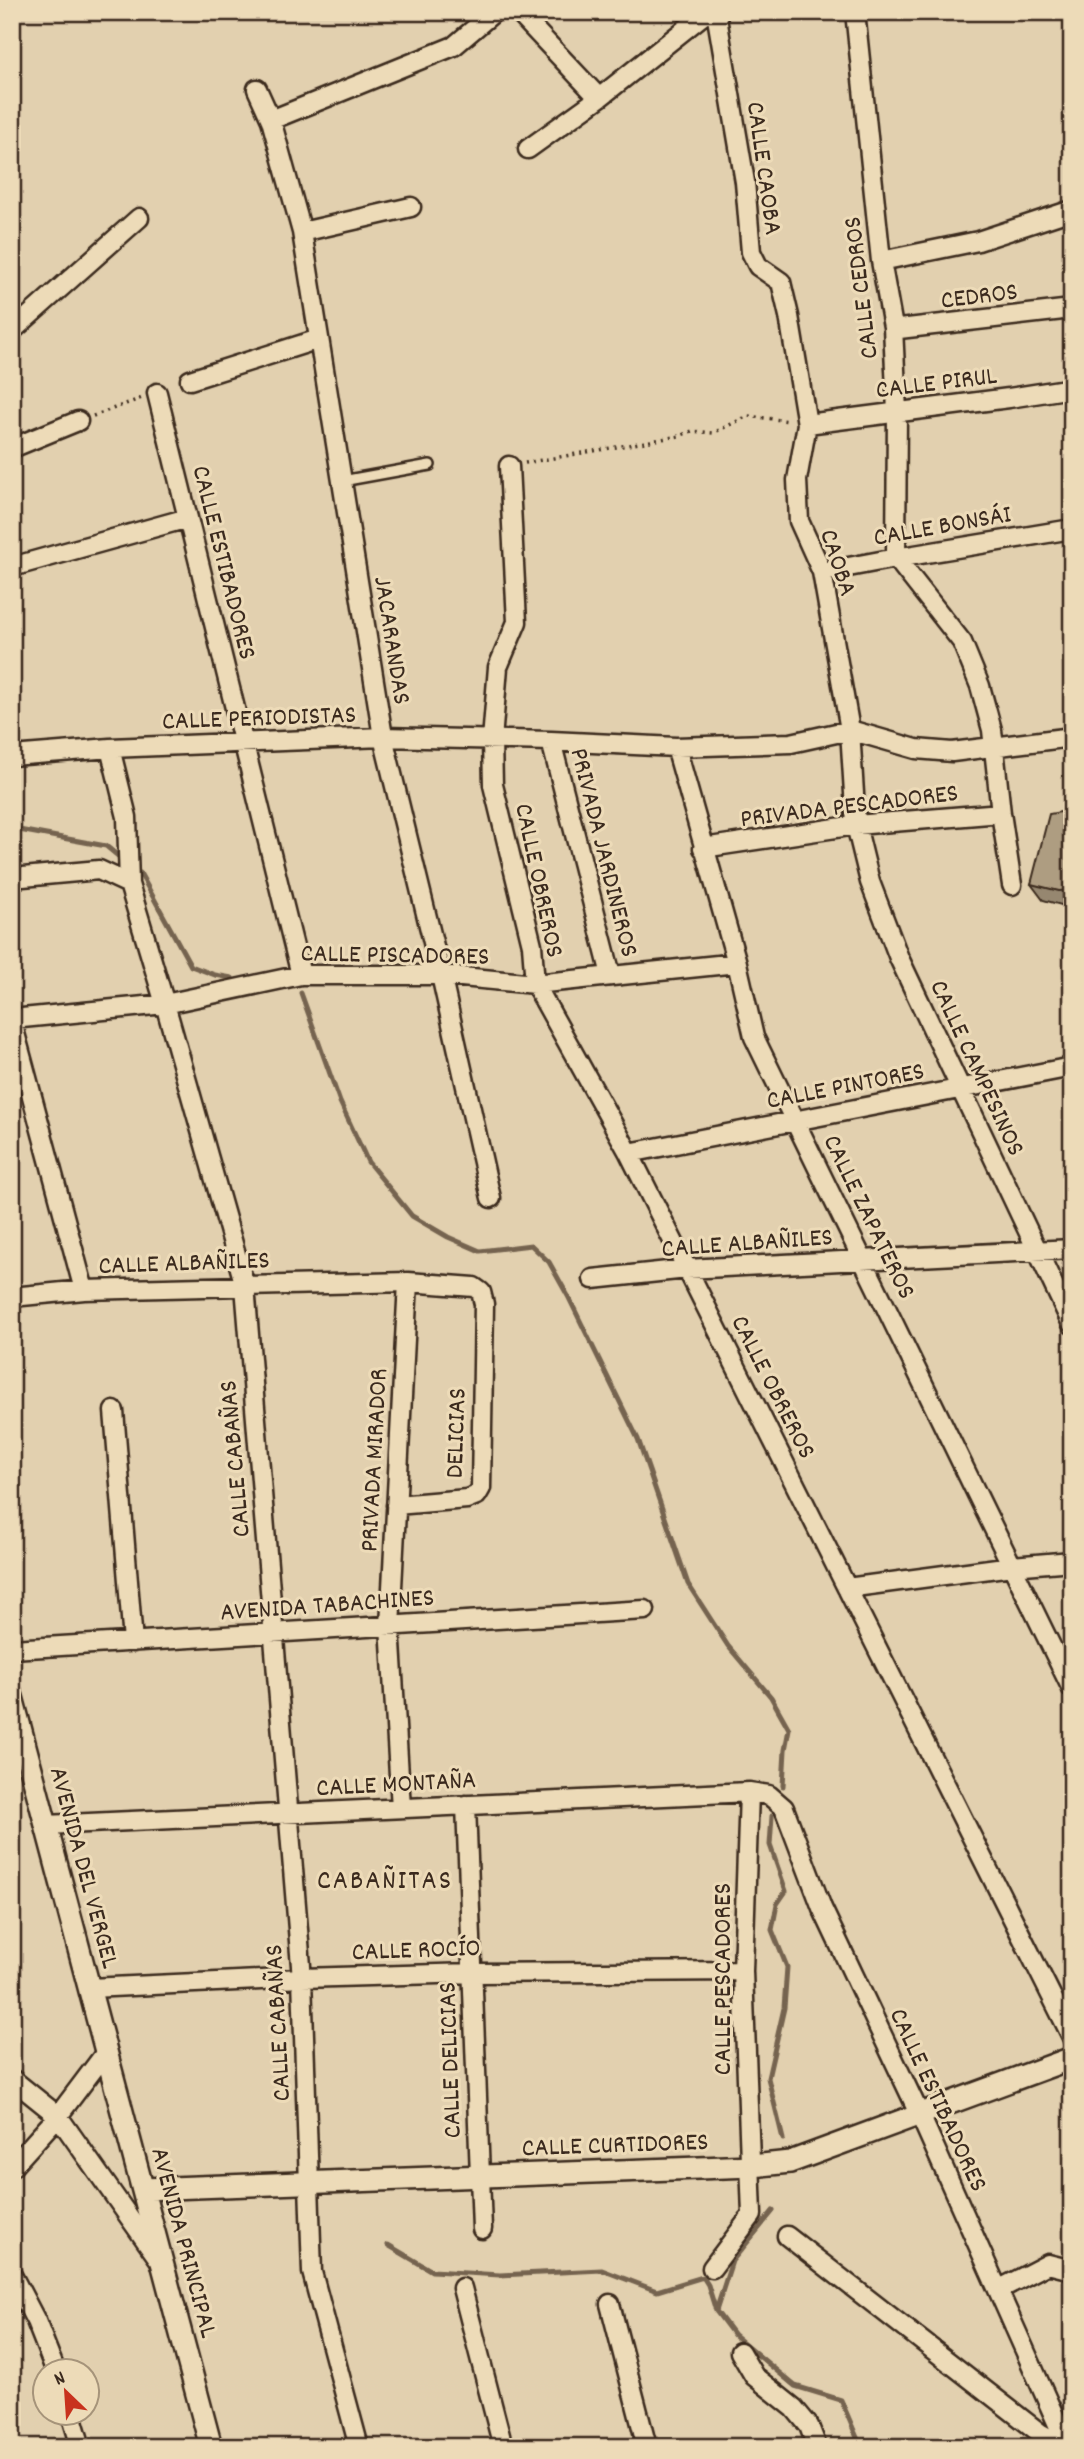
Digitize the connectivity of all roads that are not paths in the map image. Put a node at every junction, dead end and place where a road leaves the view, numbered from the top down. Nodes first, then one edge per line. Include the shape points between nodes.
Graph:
1 (494, 12) edge
2 (518, 12) edge
3 (707, 12) edge
4 (716, 12) edge
5 (855, 12) edge
6 (257, 89) dead end
7 (599, 98) junction
8 (271, 120) junction
9 (528, 149) dead end
10 (411, 207) dead end
11 (1072, 210) edge
12 (139, 218) dead end
13 (302, 232) junction
14 (881, 261) junction
15 (1072, 309) edge
16 (789, 316) joint
17 (893, 327) junction
18 (12, 331) edge
19 (319, 339) junction
20 (190, 380) dead end
21 (1072, 388) edge
22 (157, 393) road end
23 (897, 412) junction
24 (78, 421) road end
25 (807, 424) junction
26 (12, 448) edge
27 (430, 465) dead end
28 (509, 466) road end
29 (342, 481) junction
30 (188, 518) junction
31 (1072, 529) edge
32 (896, 558) junction
33 (12, 567) edge
34 (822, 572) junction
35 (850, 730) junction
36 (383, 737) junction
37 (1072, 737) edge
38 (492, 740) junction
39 (551, 741) junction
40 (245, 744) junction
41 (993, 746) junction
42 (676, 747) junction
43 (110, 748) junction
44 (12, 756) edge
45 (1001, 813) junction
46 (856, 825) junction
47 (703, 848) junction
48 (12, 878) edge
49 (129, 884) junction
50 (1012, 885) dead end
51 (737, 963) junction
52 (301, 975) junction
53 (442, 975) junction
54 (611, 975) junction
55 (535, 985) junction
56 (165, 1004) junction
57 (12, 1021) edge
58 (1072, 1067) edge
59 (959, 1089) junction
60 (795, 1121) junction
61 (629, 1153) junction
62 (491, 1198) dead end
63 (1072, 1249) edge
64 (1037, 1251) junction
65 (863, 1260) junction
66 (687, 1269) junction
67 (593, 1279) dead end
68 (408, 1282) junction
69 (245, 1286) junction
70 (84, 1290) junction
71 (481, 1292) joint
72 (12, 1297) edge
73 (1072, 1324) edge
74 (114, 1411) dead end
75 (396, 1505) junction
76 (1072, 1561) edge
77 (1012, 1566) junction
78 (847, 1588) junction
79 (645, 1610) dead end
80 (390, 1626) junction
81 (274, 1633) junction
82 (133, 1642) junction
83 (12, 1649) edge
84 (1072, 1689) edge
85 (12, 1697) edge
86 (16, 1730) edge
87 (749, 1792) junction
88 (466, 1805) junction
89 (401, 1808) junction
90 (289, 1814) junction
91 (46, 1825) junction
92 (472, 1972) junction
93 (743, 1972) junction
94 (302, 1978) junction
95 (90, 1989) junction
96 (1072, 2037) edge
97 (107, 2052) junction
98 (1072, 2058) edge
99 (12, 2079) edge
100 (920, 2115) junction
101 (58, 2116) junction
102 (752, 2166) junction
103 (12, 2167) edge
104 (479, 2176) junction
105 (309, 2183) junction
106 (143, 2189) junction
107 (482, 2229) dead end
108 (787, 2236) dead end
109 (163, 2263) junction
110 (712, 2267) dead end
111 (1072, 2270) edge
112 (12, 2275) edge
113 (462, 2288) dead end
114 (998, 2290) junction
115 (610, 2304) dead end
116 (740, 2352) dead end
117 (51, 2358) edge
118 (75, 2428) edge
119 (1065, 2441) edge
120 (81, 2447) edge
121 (211, 2447) edge
122 (359, 2447) edge
123 (503, 2447) edge
124 (647, 2447) edge
125 (817, 2447) edge

1 - 8 street via 454,46
2 - 7 street
3 - 7 street
4 - 16 street, CALLE CAOBA via 745,182 751,252 758,266 781,282
5 - 14 street, CALLE CEDROS
6 - 8 street, JACARANDAS
7 - 9 street
8 - 13 street, JACARANDAS
10 - 13 street
11 - 14 street via 978,241
12 - 18 street
13 - 19 street, JACARANDAS
14 - 17 street, CALLE CEDROS
15 - 17 street, CEDROS
16 - 25 street, CAOBA
17 - 23 street, CALLE CEDROS
19 - 20 street
19 - 29 street, JACARANDAS
21 - 23 street, CALLE PIRUL
22 - 30 street, CALLE ESTIBADORES
23 - 25 street, CALLE PIRUL
23 - 32 street, CALLE CEDROS
24 - 26 street
25 - 34 street, CAOBA via 797,480 799,521
27 - 29 lane
28 - 38 street, CALLE OBREROS via 517,622 498,667
29 - 36 street, JACARANDAS
30 - 33 street
30 - 40 street, CALLE ESTIBADORES
31 - 32 street, CALLE BONSÁI
32 - 34 street, CALLE BONSÁI
32 - 41 street via 962,642 981,686
34 - 35 street, CAOBA
35 - 41 street via 916,749 952,752
35 - 42 street, CALLE PERIODISTAS via 791,743
35 - 46 street, CAOBA
36 - 38 street, CALLE PERIODISTAS
36 - 40 street, CALLE PERIODISTAS
36 - 53 street, JACARANDAS
37 - 41 street
38 - 39 street, CALLE PERIODISTAS
38 - 55 street, CALLE OBREROS via 493,785 533,945
39 - 42 street, CALLE PERIODISTAS
39 - 54 street, PRIVADA JARDINEROS
40 - 43 street, CALLE PERIODISTAS
40 - 52 street, CALLE ESTIBADORES
41 - 45 street
42 - 47 street, CALLE ZAPATEROS
43 - 44 street, CALLE PERIODISTAS
43 - 49 street, CALLE CABAÑAS via 127,817
45 - 46 street, PRIVADA PESCADORES
45 - 50 street
46 - 47 street, PRIVADA PESCADORES
46 - 59 street, CALLE CAMPESINOS via 870,882 898,958
47 - 51 street, CALLE ZAPATEROS
48 - 49 street via 99,870
49 - 56 street, CALLE CABAÑAS
51 - 54 street, CALLE PISCADORES
51 - 60 street, CALLE ZAPATEROS via 754,1037
52 - 53 street, CALLE PISCADORES
52 - 56 street, CALLE PISCADORES
53 - 55 street, CALLE PISCADORES
53 - 62 street, JACARANDAS
54 - 55 street, CALLE PISCADORES
55 - 61 street, CALLE OBREROS
56 - 57 street, CALLE PISCADORES
56 - 69 street, CALLE CABAÑAS
57 - 70 street
58 - 59 street, CALLE PINTORES
59 - 60 street, CALLE PINTORES
59 - 64 street, CALLE CAMPESINOS
60 - 61 street, CALLE PINTORES
60 - 65 street, CALLE ZAPATEROS
61 - 66 street, CALLE OBREROS
63 - 64 street, CALLE ALBAÑILES
64 - 65 street, CALLE ALBAÑILES
64 - 73 street, CALLE CAMPESINOS
65 - 66 street, CALLE ALBAÑILES
65 - 77 street, CALLE ZAPATEROS
66 - 67 street, CALLE ALBAÑILES
66 - 78 street, CALLE OBREROS
68 - 69 street, CALLE ALBAÑILES
68 - 71 street, CALLE ALBAÑILES via 474,1287
68 - 75 street, PRIVADA MIRADOR
69 - 70 street, CALLE ALBAÑILES
69 - 81 street, CALLE CABAÑAS
70 - 72 street, CALLE ALBAÑILES
71 - 75 street, DELICIAS via 481,1488 467,1499
74 - 82 street
75 - 80 street, PRIVADA MIRADOR
76 - 77 street
77 - 78 street
77 - 84 street, CALLE ZAPATEROS
78 - 96 street, CALLE OBREROS
79 - 80 street, AVENIDA TABACHINES
80 - 81 street, AVENIDA TABACHINES
80 - 89 street, PRIVADA MIRADOR
81 - 82 street, AVENIDA TABACHINES
81 - 90 street, CALLE CABAÑAS
82 - 83 street, AVENIDA TABACHINES
85 - 86 street, AVENIDA DEL VERGEL
86 - 91 street, AVENIDA DEL VERGEL
87 - 88 street, CALLE MONTAÑA
87 - 93 street, CALLE PESCADORES
87 - 100 street, CALLE ESTIBADORES via 769,1795 784,1808 822,1908
88 - 89 street, CALLE MONTAÑA
88 - 92 street, CALLE DELICIAS
89 - 90 street, CALLE MONTAÑA
90 - 91 street, CALLE MONTAÑA
90 - 94 street, CALLE CABAÑAS
91 - 95 street, AVENIDA DEL VERGEL
92 - 93 street, CALLE ROCÍO
92 - 94 street, CALLE ROCÍO
92 - 104 street, CALLE DELICIAS
93 - 102 street, CALLE PESCADORES
94 - 95 street, CALLE ROCÍO
94 - 105 street, CALLE CABAÑAS
95 - 97 street, AVENIDA DEL VERGEL
97 - 101 street
97 - 106 street, AVENIDA PRINCIPAL
98 - 100 street, CALLE CURTIDORES
99 - 101 street
100 - 102 street, CALLE CURTIDORES via 790,2162
100 - 114 street, CALLE ESTIBADORES
101 - 103 street
101 - 109 street
102 - 104 street, CALLE CURTIDORES
102 - 110 street, CALLE PESCADORES via 752,2215
104 - 105 street, CALLE CURTIDORES
104 - 107 street, CALLE DELICIAS
105 - 106 street, CALLE CURTIDORES
105 - 122 street, CALLE CABAÑAS via 312,2272
106 - 109 street, AVENIDA PRINCIPAL
108 - 119 street via 1040,2433
109 - 121 street, AVENIDA PRINCIPAL
111 - 114 street via 1048,2264
112 - 117 street
113 - 123 street
114 - 119 street, CALLE ESTIBADORES
115 - 124 street
116 - 125 street via 754,2376 809,2426
118 - 120 street

